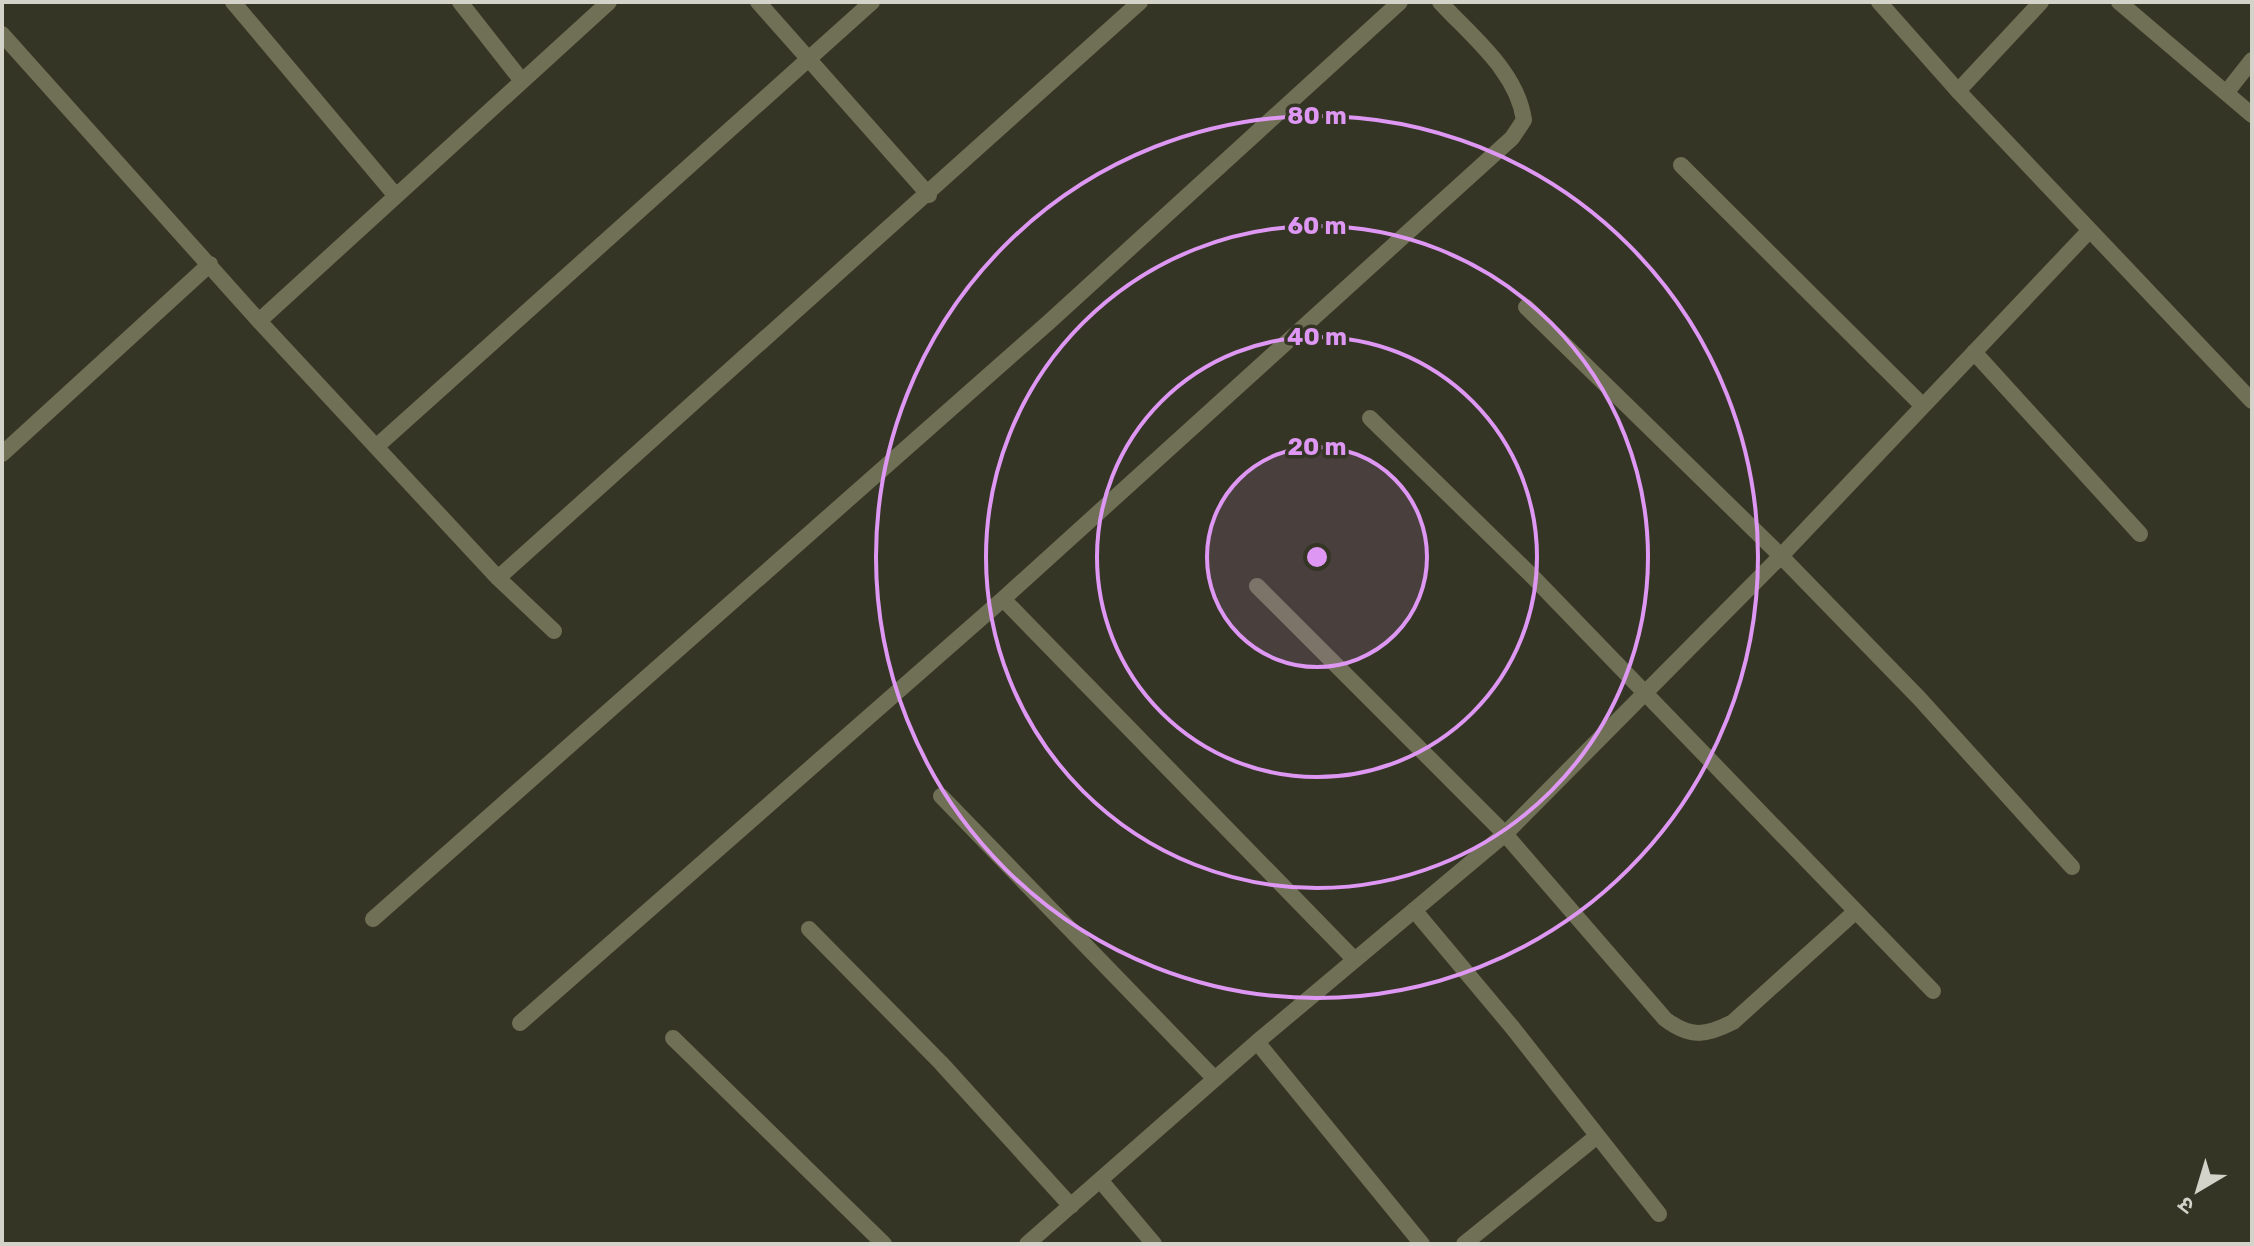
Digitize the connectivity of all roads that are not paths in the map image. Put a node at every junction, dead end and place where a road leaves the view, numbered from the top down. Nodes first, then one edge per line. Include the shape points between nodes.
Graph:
1 (233, 2) edge
2 (460, 2) edge
3 (609, 2) edge
4 (758, 2) edge
5 (872, 2) edge
6 (1140, 2) edge
7 (1400, 2) edge
8 (1440, 2) edge
9 (1879, 2) edge
10 (2041, 2) edge
11 (2119, 2) edge
12 (2, 34) edge
13 (808, 59) junction
14 (2252, 60) edge
15 (522, 81) junction
16 (1958, 91) junction
17 (2226, 93) junction
18 (2252, 115) edge
19 (1681, 165) dead end
20 (929, 195) junction
21 (396, 196) junction
22 (2090, 230) junction
23 (210, 264) junction
24 (1526, 307) dead end
25 (259, 321) junction
26 (1974, 352) junction
27 (2252, 401) edge
28 (1923, 406) junction
29 (1370, 418) dead end
30 (377, 446) junction
31 (2, 454) edge
32 (2140, 534) dead end
33 (1781, 556) junction
34 (498, 578) junction
35 (1257, 586) dead end
36 (1003, 599) junction
37 (554, 631) dead end
38 (1645, 693) junction
39 (941, 796) dead end
40 (1505, 834) junction
41 (2072, 867) dead end
42 (1414, 910) junction
43 (1856, 911) junction
44 (373, 919) dead end
45 (809, 929) dead end
46 (1355, 960) junction
47 (1933, 991) dead end
48 (520, 1023) dead end
49 (673, 1038) dead end
50 (1257, 1042) junction
51 (1215, 1079) junction
52 (1596, 1137) junction
53 (1100, 1180) junction
54 (1071, 1206) junction
55 (1659, 1214) dead end
56 (884, 1244) edge
57 (1027, 1244) edge
58 (1154, 1244) edge
59 (1422, 1244) edge
60 (1464, 1244) edge

1 - 21 street
2 - 15 street
3 - 15 street
4 - 13 street
5 - 13 street
6 - 20 street
7 - 44 street via 1049,322
8 - 36 street via 1508,76 1521,98 1524,120 1512,138
9 - 16 street
10 - 16 street
11 - 17 street
12 - 23 street
13 - 20 street
13 - 30 street
14 - 17 street
15 - 21 street
16 - 22 street
17 - 18 street
19 - 28 street
20 - 34 street
21 - 25 street
22 - 26 street
22 - 27 street
23 - 25 street
23 - 31 street
24 - 33 street
25 - 30 street
26 - 28 street
26 - 32 street
28 - 33 street
29 - 38 street
30 - 34 street
33 - 38 street
33 - 41 street
34 - 37 street
35 - 40 street
36 - 46 street
36 - 48 street
38 - 40 street
38 - 43 street
39 - 51 street
40 - 42 street
40 - 43 street via 1665,1019 1684,1033 1710,1034 1733,1022
42 - 46 street
42 - 52 street
43 - 47 street
45 - 54 street
46 - 50 street
49 - 56 street
50 - 51 street
50 - 59 street
51 - 53 street
52 - 55 street
52 - 60 street
53 - 54 street
53 - 58 street
54 - 57 street

